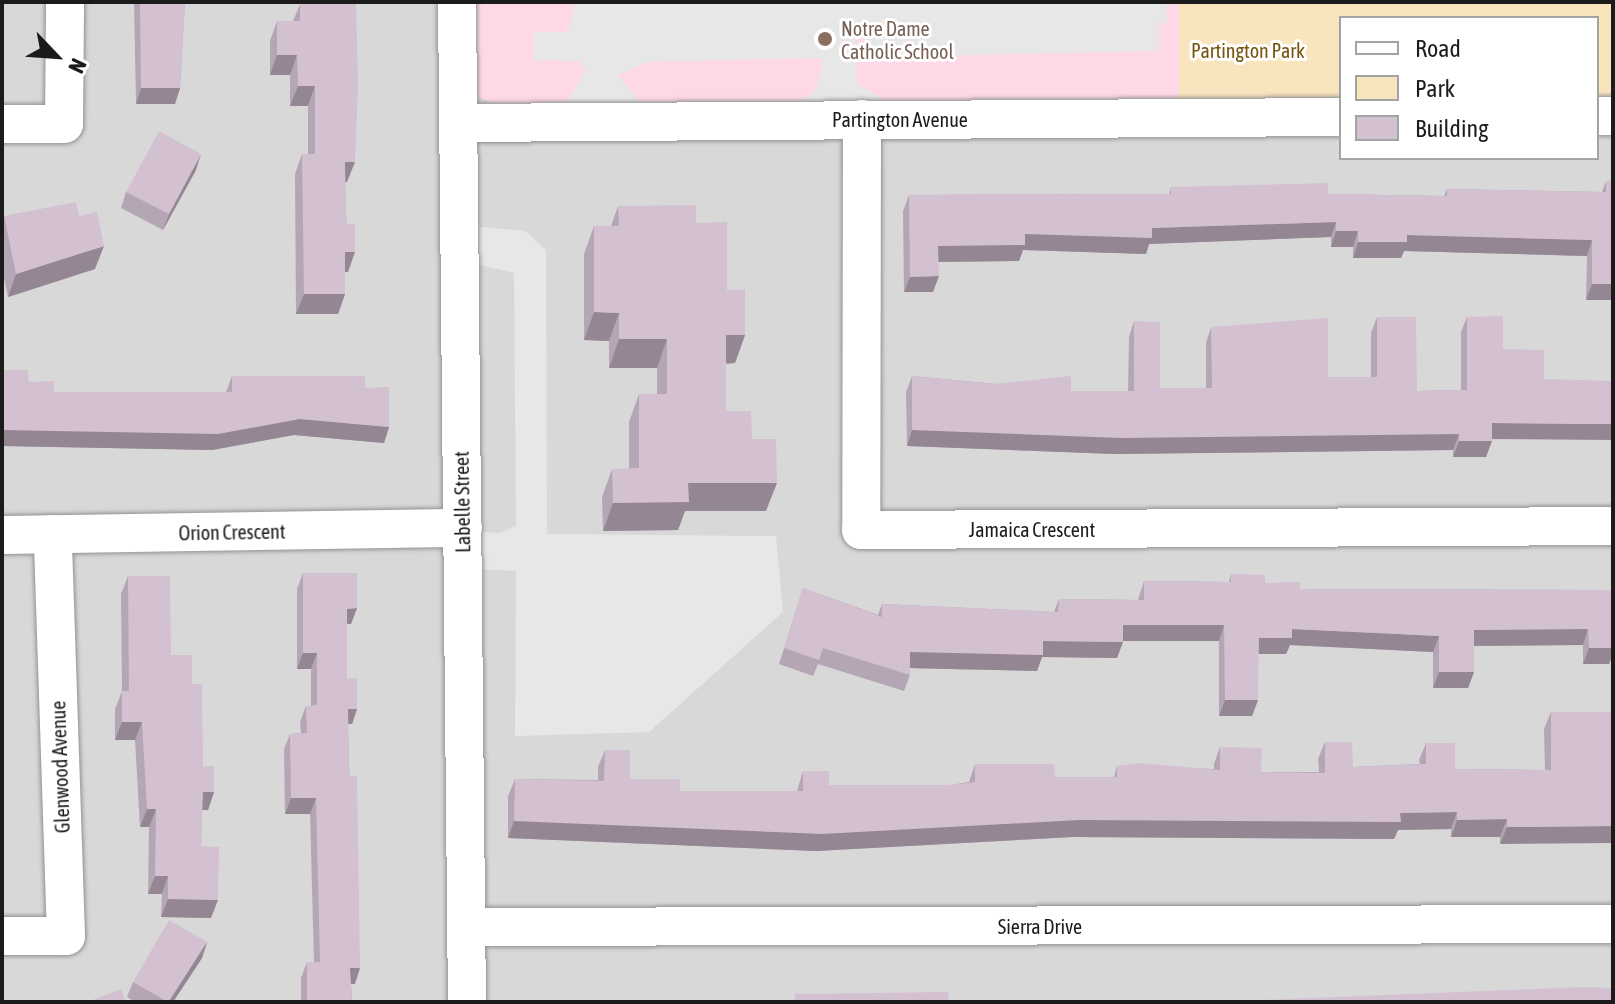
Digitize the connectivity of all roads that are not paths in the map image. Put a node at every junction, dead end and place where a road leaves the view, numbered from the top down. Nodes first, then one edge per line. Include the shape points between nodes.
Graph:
1 (65, 2) edge
2 (457, 2) edge
3 (1339, 117) edge
4 (862, 119) junction
5 (458, 123) junction
6 (2, 124) edge
7 (1613, 526) edge
8 (463, 528) junction
9 (53, 534) junction
10 (2, 535) edge
11 (1613, 924) edge
12 (467, 927) junction
13 (2, 936) edge
14 (467, 1002) edge

1 - 6 street via 64,124
2 - 5 street, Labelle Street
3 - 4 street, Partington Avenue
4 - 5 street, Partington Avenue
4 - 7 street, Jamaica Crescent via 861,530
5 - 8 street, Labelle Street
8 - 9 street, Orion Crescent
8 - 12 street, Labelle Street
9 - 10 street, Orion Crescent
9 - 13 street, Glenwood Avenue via 66,936
11 - 12 street, Sierra Drive
12 - 14 street, Labelle Street

